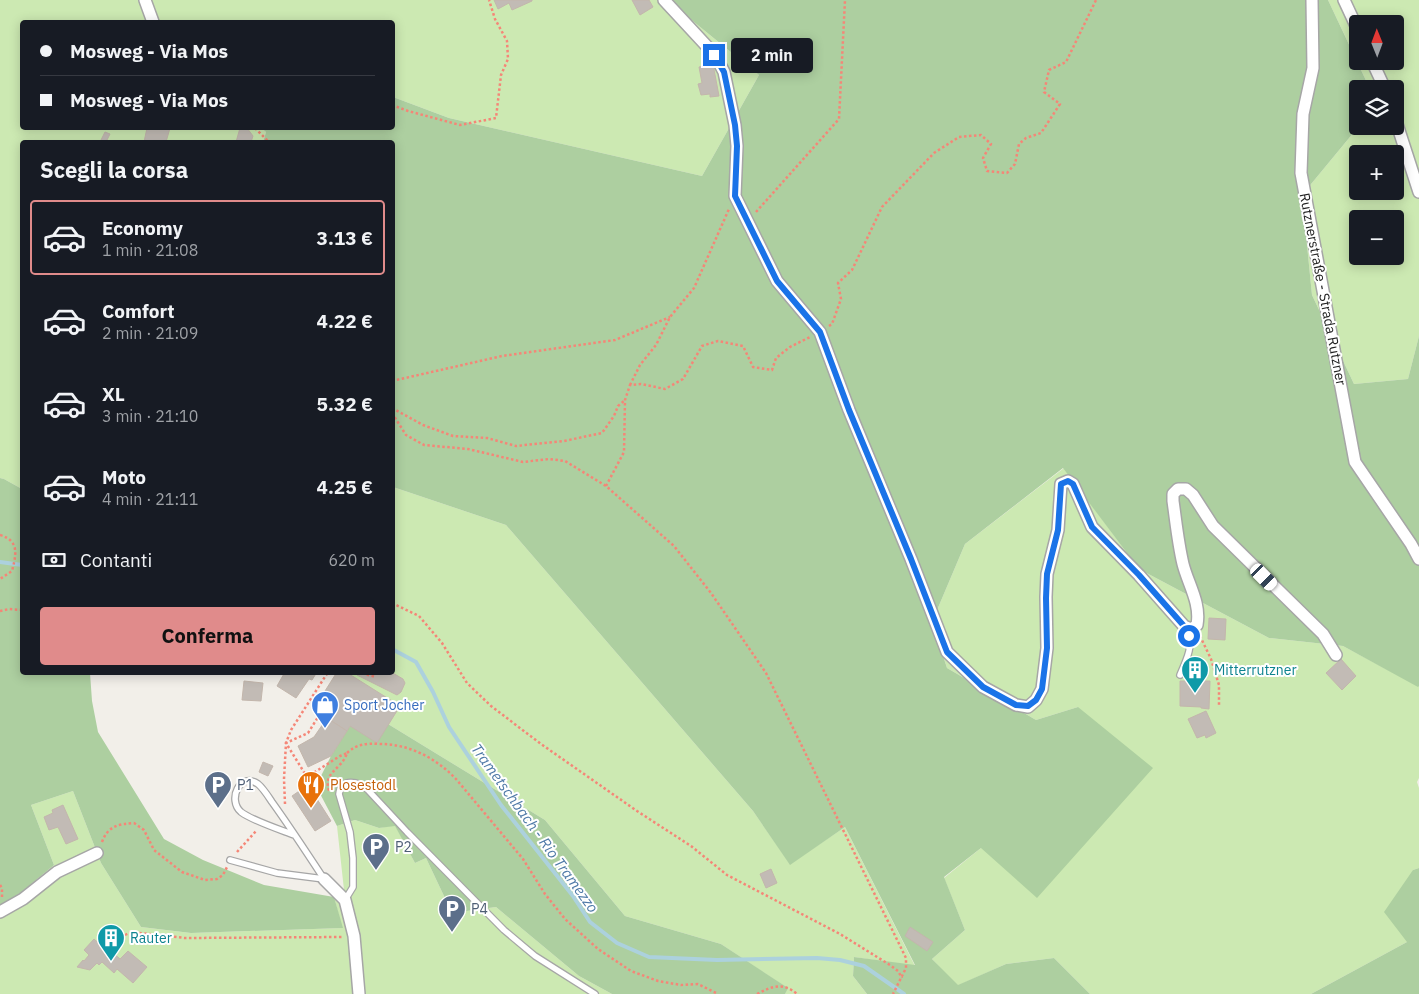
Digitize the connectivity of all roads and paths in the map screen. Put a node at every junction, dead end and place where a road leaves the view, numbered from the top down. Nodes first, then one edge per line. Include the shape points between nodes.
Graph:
1 (144, 0) edge
2 (489, 0) edge
3 (664, 0) edge
4 (845, 0) edge
5 (1096, 0) edge
6 (1312, 0) edge
7 (1344, 0) edge
8 (1351, 15) edge
9 (152, 20) edge
10 (395, 106) edge
11 (257, 130) edge
12 (1401, 135) edge
13 (267, 140) edge
14 (1419, 192) edge
15 (735, 196) junction
16 (747, 222) junction
17 (670, 317) junction
18 (820, 332) junction
19 (395, 380) edge
20 (630, 386) junction
21 (625, 400) junction
22 (395, 410) edge
23 (395, 418) edge
24 (606, 486) junction
25 (0, 535) edge
26 (1419, 559) edge
27 (0, 579) edge
28 (395, 604) edge
29 (20, 610) edge
30 (0, 611) edge
31 (1190, 626) junction
32 (1336, 654) dead end
33 (1180, 674) dead end
34 (326, 675) edge
35 (368, 675) edge
36 (376, 677) dead end
37 (1220, 705) dead end
38 (320, 714) dead end
39 (286, 743) junction
40 (347, 753) junction
41 (340, 800) junction
42 (282, 817) junction
43 (264, 822) junction
44 (294, 835) junction
45 (98, 853) joint
46 (230, 860) junction
47 (324, 879) junction
48 (345, 900) junction
49 (0, 912) edge
50 (124, 935) dead end
51 (354, 936) junction
52 (902, 978) junction
53 (360, 994) edge
54 (595, 994) edge
55 (718, 994) edge
56 (757, 994) edge
57 (797, 994) edge
58 (893, 994) edge

1 - 9 street
2 - 10 path via 507,41 508,59 501,75 496,118 460,125
3 - 15 street via 714,55 724,72 737,146
4 - 16 path via 839,119
5 - 18 path via 1066,62 1049,70 1044,92 1060,104 1041,133 1019,144 1015,164 1007,173 986,171 982,158 991,144 981,135 959,137 934,153 882,207 852,270 838,283 841,299 832,324
6 - 26 street, Rutznerstraße - Strada Rutzner via 1313,68 1304,114 1302,174 1355,462
7 - 8 street
11 - 13 path
12 - 14 street
15 - 16 street
15 - 17 path via 694,288
16 - 18 street via 777,281
17 - 19 path via 615,340 502,356
17 - 20 path
18 - 20 path via 776,358 772,370 753,367 743,346 718,341 702,346 683,379 665,389 641,384
18 - 31 street via 947,652 983,687 1016,705 1028,706 1042,689 1047,648 1047,574 1058,530 1061,484 1068,481 1073,484 1092,527
20 - 21 path
21 - 22 path via 602,433 516,446 487,438 453,436
21 - 24 path via 624,452
23 - 24 path via 406,435 424,446 468,449 524,462 565,461
24 - 52 path via 674,546 766,673 906,958
25 - 27 path via 11,541 16,557 12,571
28 - 52 path via 419,616 442,643 467,683 541,744 691,846 727,875 840,934 890,965
29 - 30 path
31 - 32 street via 1197,625 1199,616 1183,564 1173,501 1178,489 1193,495 1213,526 1323,634
31 - 33 lane via 1190,648
31 - 37 path via 1211,659 1219,685
34 - 39 path via 290,730
35 - 36 path
38 - 39 path via 308,733
39 - 40 path via 307,778
39 - 42 path via 286,808
40 - 41 path via 327,783 333,799
40 - 55 path via 368,743 389,744 431,758 462,786 523,859 565,919 598,950 631,971 658,981 698,984
41 - 48 lane via 350,832 353,858 353,887
41 - 54 lane via 342,786 354,782 361,784 504,930 535,956
42 - 43 lane via 258,784 244,782 234,797 239,811
42 - 44 lane
43 - 44 lane
43 - 46 path
44 - 47 lane
45 - 46 path via 105,833 119,824 134,823 144,830 154,850 182,872 204,880 216,880 223,875
45 - 49 street via 57,872 23,899
46 - 47 lane via 277,873
47 - 48 street
48 - 51 street
50 - 51 path via 131,932 185,938
51 - 53 street
52 - 58 path
56 - 57 path via 781,986

